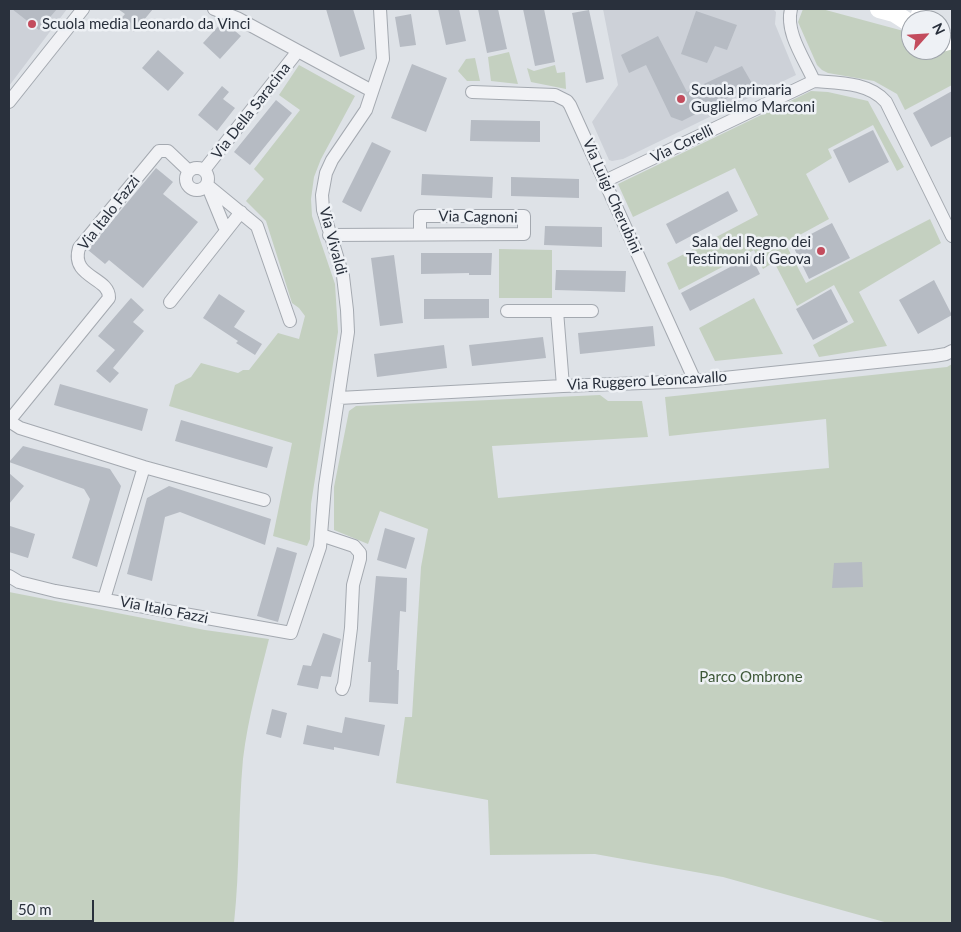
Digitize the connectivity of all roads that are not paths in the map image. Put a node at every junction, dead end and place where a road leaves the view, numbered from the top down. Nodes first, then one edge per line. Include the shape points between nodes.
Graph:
1 (83, 9) edge
2 (214, 9) edge
3 (380, 9) edge
4 (791, 9) edge
5 (879, 9) edge
6 (901, 18) edge
7 (298, 51) junction
8 (814, 81) junction
9 (372, 91) junction
10 (472, 92) dead end
11 (9, 102) edge
12 (204, 170) junction
13 (189, 171) junction
14 (605, 181) junction
15 (207, 185) junction
16 (241, 212) junction
17 (227, 230) junction
18 (329, 234) junction
19 (420, 234) junction
20 (952, 236) edge
21 (170, 302) dead end
22 (507, 311) dead end
23 (557, 311) junction
24 (592, 311) dead end
25 (290, 321) dead end
26 (952, 351) edge
27 (695, 381) junction
28 (563, 386) junction
29 (339, 398) junction
30 (9, 421) edge
31 (144, 467) junction
32 (264, 500) dead end
33 (321, 535) junction
34 (9, 576) edge
35 (104, 599) junction
36 (291, 633) joint
37 (342, 689) dead end

1 - 11 street
2 - 7 street
3 - 9 street, Via Vivaldi via 383,60
4 - 8 street via 791,30
5 - 6 main road
7 - 9 street
7 - 12 street, Via Della Saracina
8 - 14 street, Via Corelli
8 - 20 street via 868,89 882,98
9 - 18 street, Via Vivaldi via 366,110 326,174 322,195
10 - 14 street, Via Luigi Cherubini via 555,95 567,101
12 - 13 street, Via Della Saracina
12 - 15 street, Via Della Saracina via 208,176
13 - 15 street via 186,182 190,188 197,190
13 - 30 street, Via Italo Fazzi via 168,151 159,151 79,248 80,266 106,289 108,298
14 - 27 street, Via Luigi Cherubini
15 - 16 street
15 - 17 street, Via Della Saracina
16 - 17 street
16 - 25 street via 257,226
17 - 21 street
18 - 19 street, Via Cagnoni
18 - 29 street, Via Vivaldi via 343,276 347,310 348,332
19 - 19 street, Via Cagnoni via 420,216 524,216 524,234
22 - 23 street
23 - 24 street
23 - 28 street
26 - 27 street, Via Ruggero Leoncavallo via 934,356
27 - 28 street, Via Ruggero Leoncavallo
28 - 29 street, Via Ruggero Leoncavallo
29 - 33 street, Via Vivaldi
30 - 31 street via 20,428
31 - 32 street
31 - 35 street
33 - 36 street, Via Vivaldi via 320,547
33 - 37 street via 354,546 360,553 353,585
34 - 35 street, Via Italo Fazzi via 29,585
35 - 36 street, Via Italo Fazzi

